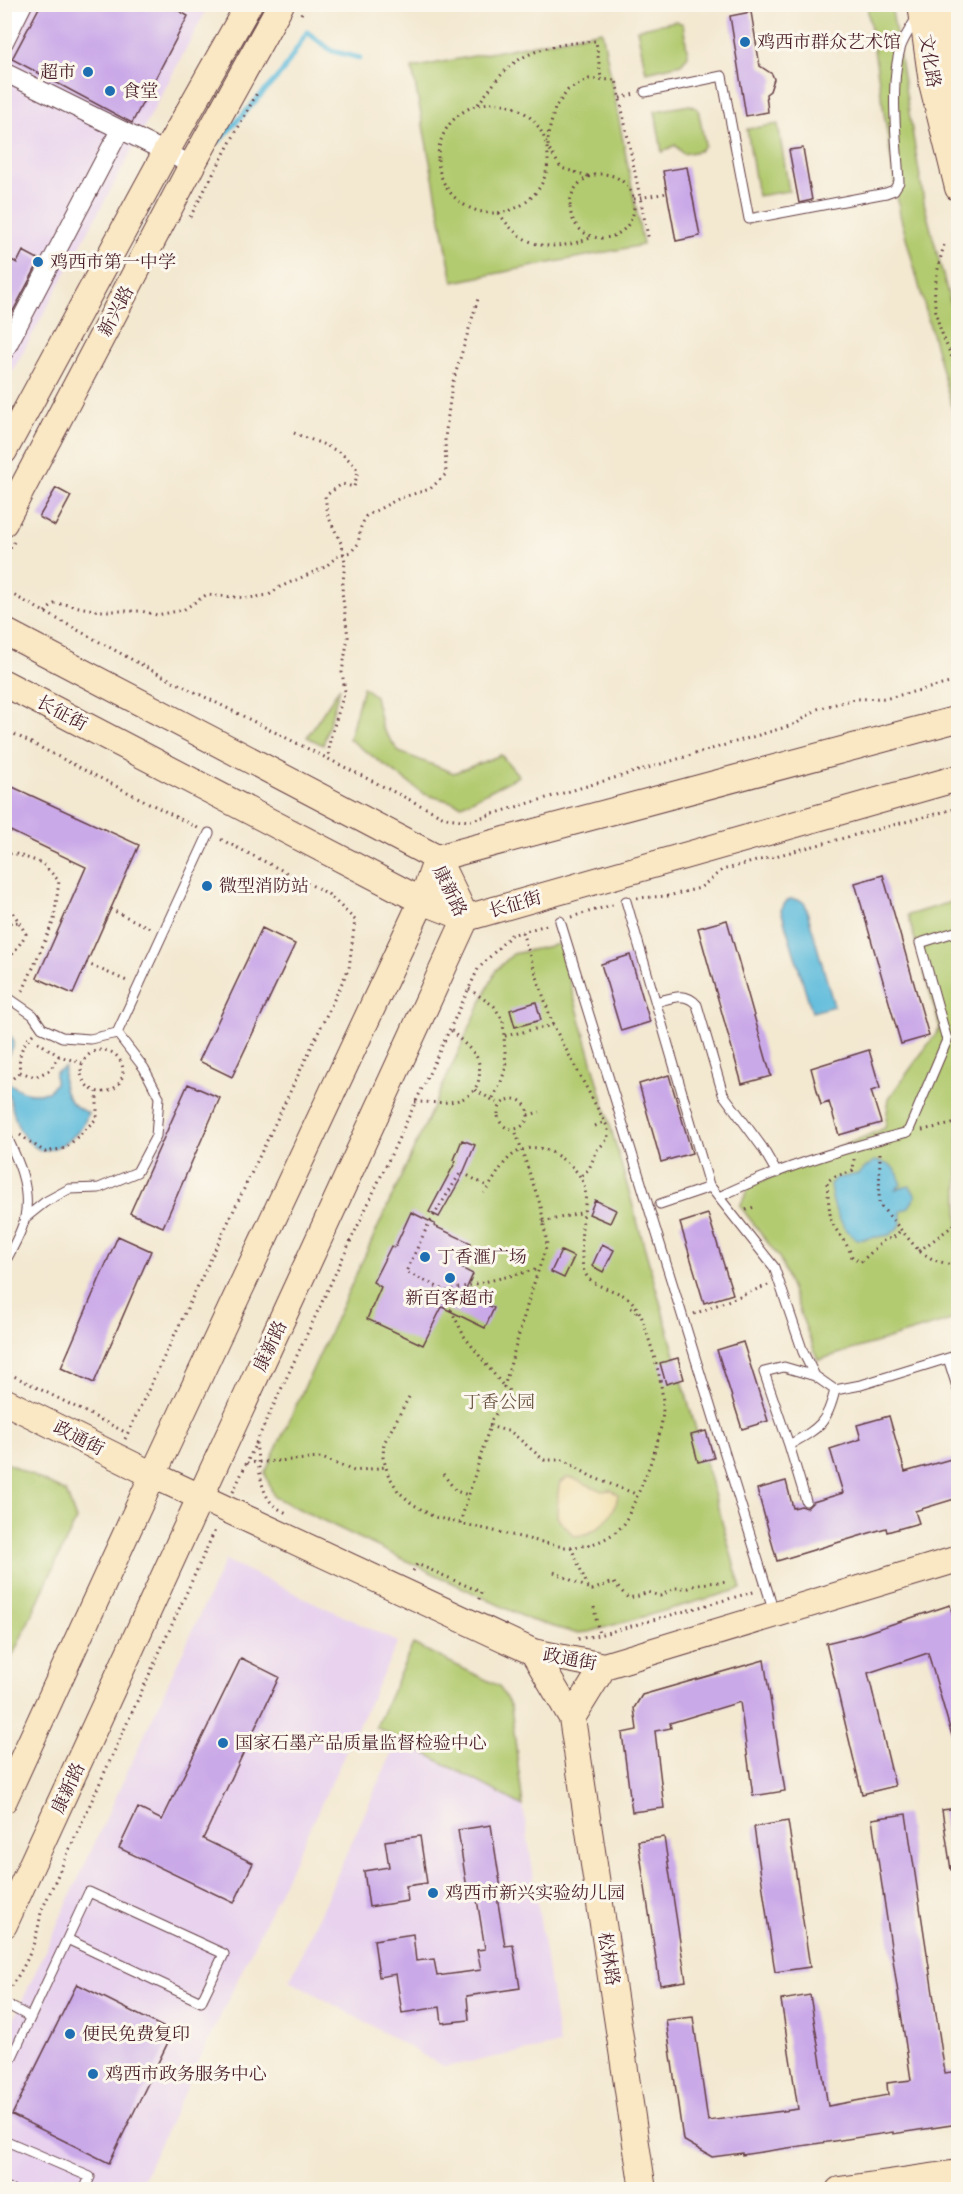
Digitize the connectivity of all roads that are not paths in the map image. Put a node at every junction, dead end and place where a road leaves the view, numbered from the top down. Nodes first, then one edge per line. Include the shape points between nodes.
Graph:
1 (23, 4) edge
2 (249, 4) edge
3 (281, 4) edge
4 (927, 6) edge
5 (4, 42) edge
6 (4, 72) edge
7 (645, 92) dead end
8 (958, 112) edge
9 (120, 130) junction
10 (166, 152) junction
11 (192, 165) junction
12 (958, 188) edge
13 (4, 352) edge
14 (4, 451) edge
15 (4, 523) edge
16 (4, 631) edge
17 (4, 683) edge
18 (958, 719) edge
19 (958, 778) edge
20 (209, 833) road end
21 (437, 858) junction
22 (422, 901) junction
23 (626, 901) road end
24 (466, 918) junction
25 (560, 921) road end
26 (958, 931) edge
27 (4, 995) edge
28 (656, 1002) junction
29 (117, 1033) junction
30 (958, 1036) edge
31 (947, 1040) junction
32 (10, 1132) edge
33 (777, 1173) junction
34 (710, 1187) junction
35 (719, 1197) junction
36 (660, 1204) dead end
37 (25, 1218) junction
38 (4, 1264) edge
39 (958, 1355) edge
40 (948, 1358) junction
41 (815, 1376) junction
42 (835, 1390) junction
43 (958, 1390) edge
44 (4, 1401) edge
45 (789, 1445) junction
46 (153, 1475) junction
47 (201, 1497) junction
48 (806, 1501) dead end
49 (958, 1559) edge
50 (775, 1614) junction
51 (533, 1652) junction
52 (604, 1666) junction
53 (572, 1718) junction
54 (4, 1800) edge
55 (4, 1925) edge
56 (67, 1939) junction
57 (4, 2002) edge
58 (30, 2017) junction
59 (8, 2058) edge
60 (4, 2072) edge
61 (4, 2140) edge
62 (958, 2173) edge
63 (4, 2186) edge
64 (12, 2190) edge
65 (84, 2190) edge
66 (643, 2190) edge
67 (839, 2190) edge

1 - 5 street
2 - 10 main road, 新兴路
3 - 11 main road, 新兴路
4 - 7 lane via 901,46 895,116 898,182 894,190 886,193 749,219 723,76
4 - 8 main road, 文化路
4 - 12 main road, 文化路 via 932,83
6 - 9 street
9 - 10 street
9 - 13 street
10 - 11 street
10 - 14 main road, 新兴路
11 - 15 main road, 新兴路
16 - 21 main road
17 - 22 main road, 长征街
18 - 21 main road
19 - 24 main road, 长征街
20 - 29 lane
21 - 22 main road, 康新路
21 - 24 main road, 康新路
22 - 24 main road, 长征街
22 - 46 main road, 康新路
23 - 28 lane
24 - 47 main road, 康新路
25 - 50 lane
26 - 31 lane via 920,943
27 - 29 lane via 33,1016 42,1028 62,1037 90,1039
28 - 33 lane via 682,996 697,1005 723,1094
28 - 34 lane
29 - 37 lane via 144,1068 159,1097 156,1136 136,1172 99,1188 69,1189
30 - 31 lane
31 - 33 lane via 908,1132
32 - 37 lane via 23,1173
33 - 35 lane
34 - 35 lane
34 - 36 lane
35 - 41 lane via 774,1267
37 - 38 lane
39 - 40 lane
40 - 42 lane
40 - 43 lane
41 - 42 lane
41 - 45 lane via 784,1367 764,1372
42 - 45 lane via 830,1411 817,1429
44 - 46 main road, 政通街
45 - 48 lane
46 - 47 main road, 政通街
46 - 54 main road, 康新路
47 - 51 main road, 政通街
47 - 55 main road, 康新路
49 - 50 main road, 政通街
50 - 52 main road, 政通街
51 - 52 main road, 政通街
51 - 53 main road
52 - 53 main road
53 - 66 main road, 松林路
56 - 56 lane via 89,1892 224,1954 201,2002
56 - 58 lane
57 - 58 lane
58 - 59 lane
59 - 60 lane
61 - 65 lane via 90,2177
62 - 67 main road
63 - 64 lane

